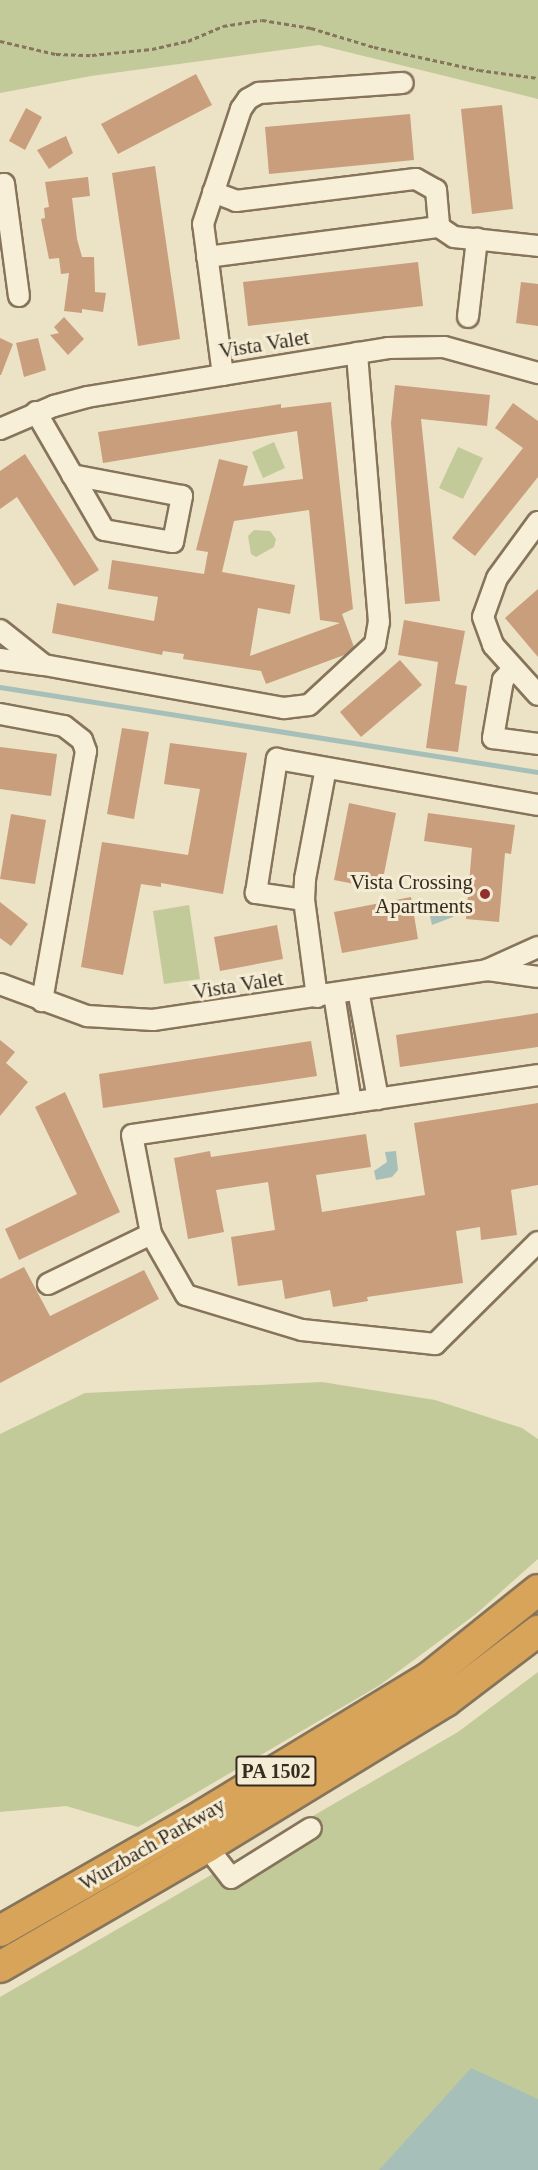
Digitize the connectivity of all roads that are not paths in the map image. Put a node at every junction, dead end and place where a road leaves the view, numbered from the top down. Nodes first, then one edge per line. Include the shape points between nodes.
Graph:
1 (403, 83) dead end
2 (2, 185) edge
3 (213, 192) junction
4 (439, 227) junction
5 (477, 239) junction
6 (538, 246) edge
7 (207, 257) junction
8 (19, 296) dead end
9 (468, 317) dead end
10 (357, 353) junction
11 (538, 373) edge
12 (223, 375) junction
13 (36, 412) junction
14 (0, 429) edge
15 (72, 475) junction
16 (538, 522) edge
17 (0, 630) edge
18 (0, 659) edge
19 (44, 665) junction
20 (513, 669) junction
21 (538, 695) edge
22 (0, 714) edge
23 (538, 744) edge
24 (326, 768) junction
25 (538, 805) edge
26 (304, 900) junction
27 (538, 939) edge
28 (538, 947) edge
29 (538, 965) edge
30 (486, 970) junction
31 (538, 977) edge
32 (0, 984) edge
33 (358, 990) junction
34 (326, 995) junction
35 (42, 1001) junction
36 (538, 1075) edge
37 (378, 1099) junction
38 (351, 1103) junction
39 (151, 1234) junction
40 (538, 1242) edge
41 (48, 1284) dead end
42 (538, 1590) edge
43 (538, 1631) edge
44 (304, 1832) dead end
45 (207, 1847) junction
46 (0, 1931) edge
47 (0, 1967) edge

1 - 3 street via 259,93 248,99
2 - 8 street
3 - 4 street via 236,201 416,179 436,190
3 - 7 street via 203,224
4 - 5 street via 454,237
4 - 7 street
5 - 6 street
5 - 9 street
7 - 12 street
10 - 11 street, Vista Valet via 444,347
10 - 12 street, Vista Valet
10 - 19 street via 379,622 375,644 361,661 309,705 298,708
12 - 13 street, Vista Valet via 87,397
13 - 14 street, Vista Valet
13 - 15 street
15 - 15 street via 104,530 173,542 182,496
16 - 20 street via 497,578 483,617 493,645
17 - 19 street
18 - 19 street
20 - 21 street
20 - 23 street via 503,680 492,738
22 - 35 street via 64,726 82,740 86,751
24 - 25 street
24 - 26 street
24 - 26 street via 277,759 256,893
26 - 34 street
27 - 28 street
28 - 29 street
28 - 30 street, Vista Valet
30 - 31 street, Vista Valet
30 - 33 street, Vista Valet
32 - 35 street, Vista Valet
33 - 34 street, Vista Valet
33 - 37 street
34 - 35 street, Vista Valet via 153,1020 87,1016
34 - 38 street
36 - 37 street
37 - 38 street
38 - 39 street via 132,1135
39 - 40 street via 186,1295 302,1330 435,1344
39 - 41 street
42 - 46 highway, Wurzbach Parkway / PA 1502 via 427,1679 193,1821
43 - 45 highway, Wurzbach Parkway / PA 1502 via 446,1701
44 - 45 street via 231,1878
45 - 47 highway, Wurzbach Parkway / PA 1502

